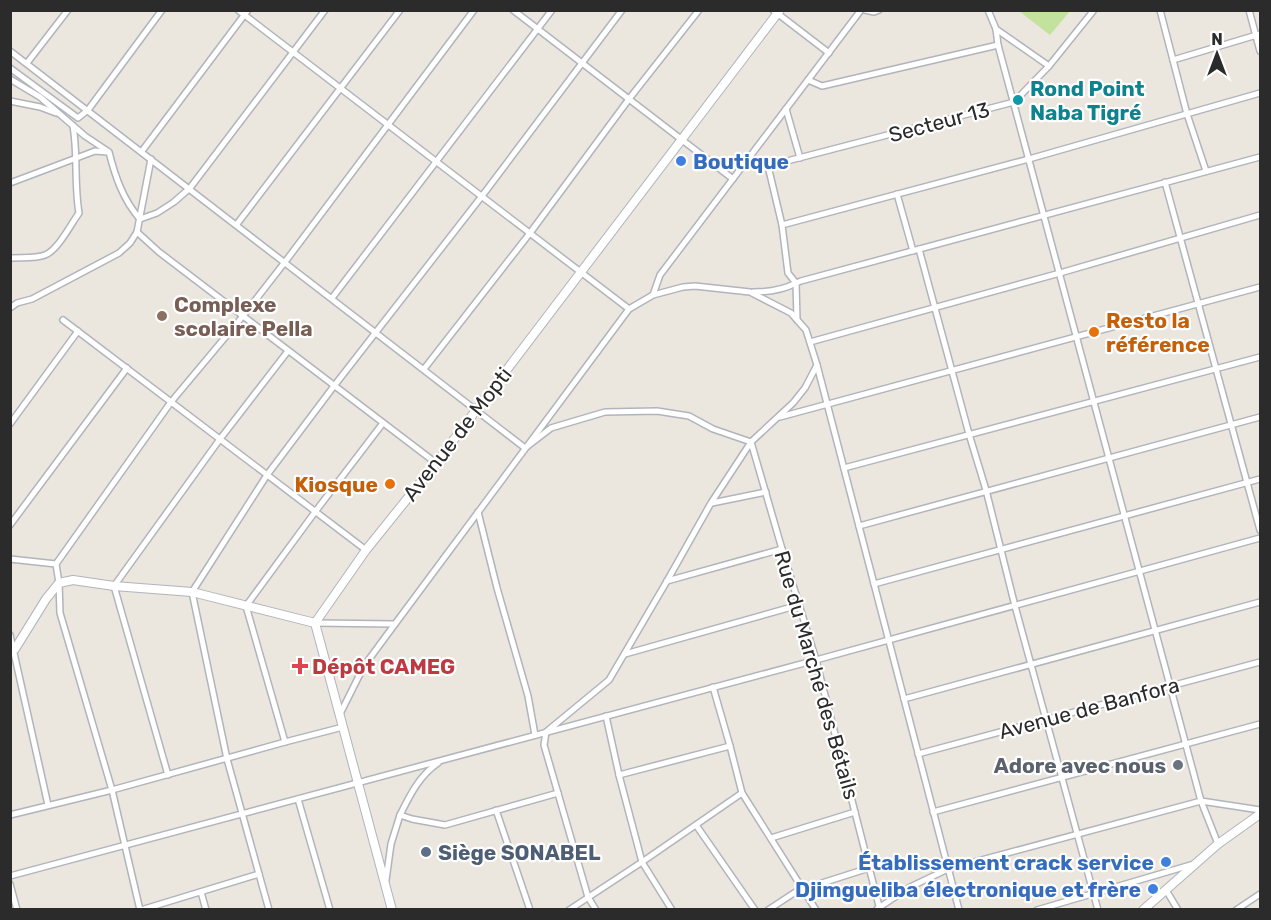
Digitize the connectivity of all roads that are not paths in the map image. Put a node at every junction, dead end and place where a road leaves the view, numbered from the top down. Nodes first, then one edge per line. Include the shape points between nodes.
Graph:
1 (68, 10) edge
2 (162, 10) edge
3 (238, 10) edge
4 (325, 10) edge
5 (400, 10) edge
6 (474, 10) edge
7 (513, 10) edge
8 (552, 10) edge
9 (622, 10) edge
10 (699, 10) edge
11 (863, 10) edge
12 (879, 10) edge
13 (988, 10) edge
14 (1094, 10) edge
15 (1160, 10) edge
16 (1249, 10) edge
17 (777, 12) edge
18 (246, 13) edge
19 (538, 29) junction
20 (996, 29) junction
21 (1258, 34) edge
22 (998, 45) junction
23 (10, 51) edge
24 (1260, 51) edge
25 (293, 52) junction
26 (828, 53) junction
27 (1173, 60) junction
28 (27, 63) junction
29 (582, 63) junction
30 (1049, 66) junction
31 (10, 68) edge
32 (10, 79) edge
33 (808, 80) junction
34 (341, 89) junction
35 (1260, 93) edge
36 (629, 99) junction
37 (10, 101) edge
38 (1014, 102) junction
39 (786, 109) junction
40 (88, 110) junction
41 (1187, 114) junction
42 (63, 117) junction
43 (72, 124) junction
44 (389, 125) junction
45 (682, 140) junction
46 (142, 151) junction
47 (109, 152) junction
48 (1260, 157) edge
49 (76, 158) junction
50 (800, 158) junction
51 (151, 159) junction
52 (1029, 159) junction
53 (435, 161) junction
54 (747, 161) junction
55 (768, 166) junction
56 (1206, 171) junction
57 (733, 179) junction
58 (1165, 182) junction
59 (10, 183) edge
60 (190, 188) junction
61 (897, 194) junction
62 (482, 196) junction
63 (1045, 215) junction
64 (1260, 215) edge
65 (140, 219) junction
66 (237, 224) junction
67 (782, 225) junction
68 (137, 232) junction
69 (530, 233) junction
70 (1180, 238) junction
71 (916, 250) junction
72 (10, 258) edge
73 (285, 262) junction
74 (581, 272) junction
75 (1060, 273) junction
76 (796, 283) junction
77 (1260, 287) edge
78 (750, 292) junction
79 (653, 295) junction
80 (332, 298) junction
81 (1198, 304) junction
82 (935, 307) junction
83 (10, 308) edge
84 (629, 309) junction
85 (243, 316) junction
86 (63, 320) dead end
87 (796, 320) junction
88 (78, 332) junction
89 (376, 332) junction
90 (1077, 337) junction
91 (810, 342) junction
92 (288, 351) junction
93 (1260, 357) edge
94 (817, 365) junction
95 (127, 368) junction
96 (424, 369) junction
97 (952, 370) junction
98 (1216, 370) junction
99 (334, 386) junction
100 (171, 402) junction
101 (1094, 402) junction
102 (828, 404) junction
103 (477, 409) junction
104 (778, 417) junction
105 (1260, 417) edge
106 (383, 423) junction
107 (10, 424) edge
108 (1231, 424) junction
109 (969, 434) junction
110 (220, 439) junction
111 (751, 442) junction
112 (525, 448) junction
113 (1109, 457) junction
114 (436, 463) junction
115 (844, 468) junction
116 (267, 475) junction
117 (1260, 479) edge
118 (1247, 483) junction
119 (986, 490) junction
120 (766, 492) junction
121 (711, 503) junction
122 (315, 512) junction
123 (478, 512) junction
124 (1126, 516) junction
125 (10, 525) edge
126 (859, 526) junction
127 (1260, 530) edge
128 (1260, 538) edge
129 (782, 549) junction
130 (366, 550) junction
131 (1002, 550) junction
132 (10, 559) edge
133 (56, 564) junction
134 (1140, 572) junction
135 (667, 581) junction
136 (59, 583) junction
137 (874, 584) junction
138 (114, 586) junction
139 (192, 592) junction
140 (1260, 602) edge
141 (799, 605) junction
142 (246, 606) junction
143 (1016, 606) junction
144 (315, 623) junction
145 (394, 624) junction
146 (1156, 630) junction
147 (10, 635) edge
148 (889, 640) junction
149 (13, 650) edge
150 (624, 654) junction
151 (816, 660) junction
152 (1260, 662) edge
153 (1031, 664) junction
154 (1171, 686) junction
155 (713, 687) junction
156 (904, 699) junction
157 (340, 714) junction
158 (606, 716) junction
159 (1046, 719) junction
160 (1260, 724) edge
161 (343, 726) junction
162 (546, 732) junction
163 (535, 735) junction
164 (285, 742) junction
165 (1186, 744) junction
166 (730, 746) junction
167 (918, 754) junction
168 (227, 759) junction
169 (442, 760) junction
170 (168, 775) junction
171 (619, 776) junction
172 (1062, 777) junction
173 (358, 783) junction
174 (112, 790) junction
175 (558, 793) junction
176 (742, 793) junction
177 (298, 799) junction
178 (1202, 801) junction
179 (48, 806) junction
180 (496, 810) junction
181 (855, 812) junction
182 (933, 812) junction
183 (1260, 812) edge
184 (10, 814) edge
185 (241, 814) junction
186 (400, 815) junction
187 (696, 825) junction
188 (1077, 835) junction
189 (771, 838) junction
190 (1218, 844) junction
191 (124, 845) junction
192 (642, 862) junction
193 (1195, 864) junction
194 (869, 868) junction
195 (948, 869) junction
196 (259, 874) junction
197 (10, 876) edge
198 (385, 883) junction
199 (10, 884) edge
200 (803, 889) junction
201 (1166, 890) junction
202 (201, 892) junction
203 (1093, 893) junction
204 (1260, 894) edge
205 (588, 897) junction
206 (1239, 908) edge
207 (17, 909) edge
208 (141, 909) edge
209 (206, 909) edge
210 (269, 909) edge
211 (330, 909) edge
212 (392, 909) edge
213 (530, 909) edge
214 (569, 909) edge
215 (596, 909) edge
216 (672, 909) edge
217 (755, 909) edge
218 (768, 909) edge
219 (816, 909) edge
220 (879, 909) edge
221 (958, 909) edge
222 (1037, 909) edge
223 (1098, 909) edge
224 (1143, 909) edge
225 (1178, 909) edge

1 - 28 street
2 - 40 street
3 - 18 street
4 - 25 street
5 - 34 street
6 - 44 street
7 - 19 street
8 - 19 street
9 - 29 street
10 - 36 street
11 - 12 street
11 - 26 street
13 - 20 street
14 - 30 street, Secteur 13
15 - 27 street
16 - 21 street
17 - 26 street
17 - 45 street, Avenue de Mopti
18 - 25 street
18 - 46 street
19 - 29 street
19 - 53 street
20 - 22 street
20 - 30 street
21 - 24 street
21 - 27 street
22 - 33 street via 822,86
22 - 38 street
23 - 28 street
25 - 34 street
25 - 60 street
26 - 33 street
27 - 41 street
28 - 40 street
29 - 36 street
29 - 62 street
30 - 38 street, Secteur 13
31 - 40 street via 78,118
32 - 42 street
33 - 39 street
34 - 44 street
34 - 66 street
35 - 41 street
36 - 45 street
36 - 69 street
37 - 42 street
38 - 50 street, Secteur 13
38 - 52 street
39 - 50 street
39 - 54 street
40 - 46 street
41 - 52 street
41 - 56 street
42 - 43 street
43 - 47 street
43 - 49 street
44 - 53 street
44 - 73 street
45 - 57 street
45 - 74 street, Avenue de Mopti
46 - 51 street
47 - 49 street via 95,151
47 - 65 street via 124,196
48 - 56 street
49 - 59 street
49 - 72 street via 79,213 48,254
50 - 55 street, Secteur 13
51 - 60 street
51 - 65 street
52 - 61 street
52 - 63 street
53 - 62 street
53 - 80 street
54 - 55 street, Secteur 13
54 - 57 street
55 - 67 street
56 - 58 street
57 - 79 street via 660,274
58 - 63 street
58 - 70 street
60 - 65 street via 158,213
60 - 66 street
61 - 67 street
61 - 71 street
62 - 69 street
62 - 89 street
63 - 71 street
63 - 75 street
64 - 70 street
65 - 68 street
66 - 73 street
67 - 76 street via 788,273
68 - 83 street via 119,253
68 - 85 street
69 - 74 street
69 - 96 street
70 - 75 street
70 - 81 street
71 - 76 street
71 - 82 street
73 - 80 street
73 - 85 street
74 - 84 street
74 - 103 street, Avenue de Mopti
75 - 82 street
75 - 90 street
76 - 78 street via 783,289
76 - 87 street
77 - 81 street
78 - 79 street via 683,286
78 - 87 street via 791,313
79 - 84 street
80 - 89 street
81 - 90 street
81 - 98 street
82 - 91 street
82 - 97 street
84 - 112 street
85 - 92 street
85 - 100 street
86 - 88 street
87 - 91 street via 806,330
88 - 95 street
88 - 107 street
89 - 96 street
89 - 99 street
90 - 97 street
90 - 101 street
91 - 94 street
92 - 99 street
92 - 110 street
93 - 98 street
94 - 102 street
94 - 104 street via 805,388
95 - 100 street
95 - 125 street
96 - 103 street
97 - 102 street
97 - 109 street
98 - 101 street
98 - 108 street
99 - 106 street
99 - 116 street
100 - 110 street
100 - 133 street
101 - 109 street
101 - 113 street
102 - 104 street
102 - 115 street
103 - 112 street
103 - 114 street, Avenue de Mopti
104 - 111 street
105 - 108 street
106 - 114 street
106 - 122 street
108 - 113 street
108 - 118 street
109 - 115 street
109 - 119 street
110 - 116 street
110 - 138 street
111 - 112 street via 689,416 657,411 605,412 551,428
111 - 120 street, Rue du Marché des Bétails
111 - 121 street
112 - 123 street
113 - 119 street
113 - 124 street
114 - 130 street, Avenue de Mopti
115 - 126 street
116 - 122 street
116 - 139 street
117 - 118 street
118 - 124 street
118 - 127 street
119 - 126 street
119 - 131 street
120 - 121 street
120 - 129 street, Rue du Marché des Bétails
121 - 135 street
122 - 130 street
122 - 142 street
123 - 145 street
123 - 163 street
124 - 131 street
124 - 134 street
126 - 137 street
128 - 134 street
129 - 135 street
129 - 141 street, Rue du Marché des Bétails
130 - 144 street, Avenue de Mopti
131 - 137 street
131 - 143 street
132 - 133 street
133 - 136 street
134 - 143 street
134 - 146 street
135 - 150 street
136 - 138 street via 73,580
136 - 149 street
136 - 174 street via 60,613
137 - 148 street
138 - 139 street
138 - 170 street
139 - 142 street
139 - 168 street
140 - 146 street
141 - 150 street
141 - 151 street, Rue du Marché des Bétails
142 - 144 street
142 - 164 street
143 - 148 street
143 - 153 street
144 - 145 street
144 - 157 street
145 - 157 street via 364,666
146 - 153 street
146 - 154 street
147 - 149 street
148 - 151 street
148 - 156 street
149 - 179 street
150 - 162 street via 609,680
151 - 155 street
151 - 181 street, Rue du Marché des Bétails
152 - 154 street, Avenue de Banfora
153 - 156 street
153 - 159 street
154 - 159 street, Avenue de Banfora
154 - 165 street
155 - 158 street
155 - 166 street
156 - 167 street
157 - 161 street
158 - 162 street
158 - 171 street
159 - 167 street, Avenue de Banfora
159 - 172 street
160 - 165 street
161 - 164 street
161 - 173 street
162 - 163 street
162 - 175 street via 544,746
163 - 169 street
164 - 168 street
165 - 172 street
165 - 178 street
166 - 171 street
166 - 176 street
167 - 182 street
168 - 170 street
168 - 185 street
169 - 173 street
169 - 186 street via 412,790
170 - 174 street
171 - 192 street
172 - 182 street
172 - 188 street
173 - 177 street
173 - 198 street
174 - 179 street
174 - 191 street
175 - 180 street
175 - 205 street
176 - 187 street
176 - 189 street
177 - 185 street
177 - 211 street
178 - 183 street
178 - 188 street
178 - 190 street
179 - 184 street
180 - 186 street via 445,825
180 - 213 street
181 - 189 street
181 - 194 street, Rue du Marché des Bétails
182 - 195 street
183 - 190 street
185 - 191 street
185 - 196 street
186 - 198 street
187 - 192 street
187 - 217 street
188 - 195 street
188 - 203 street
189 - 200 street
190 - 193 street
191 - 197 street
191 - 208 street
192 - 205 street
192 - 216 street
193 - 201 street
193 - 203 street
194 - 200 street
194 - 220 street, Rue du Marché des Bétails
195 - 220 street via 910,887
195 - 221 street
196 - 202 street
196 - 210 street
198 - 212 street
199 - 207 street
200 - 218 street
200 - 219 street
201 - 224 street
201 - 225 street
202 - 208 street
202 - 209 street
203 - 222 street
203 - 223 street
204 - 206 street
205 - 214 street
205 - 215 street

